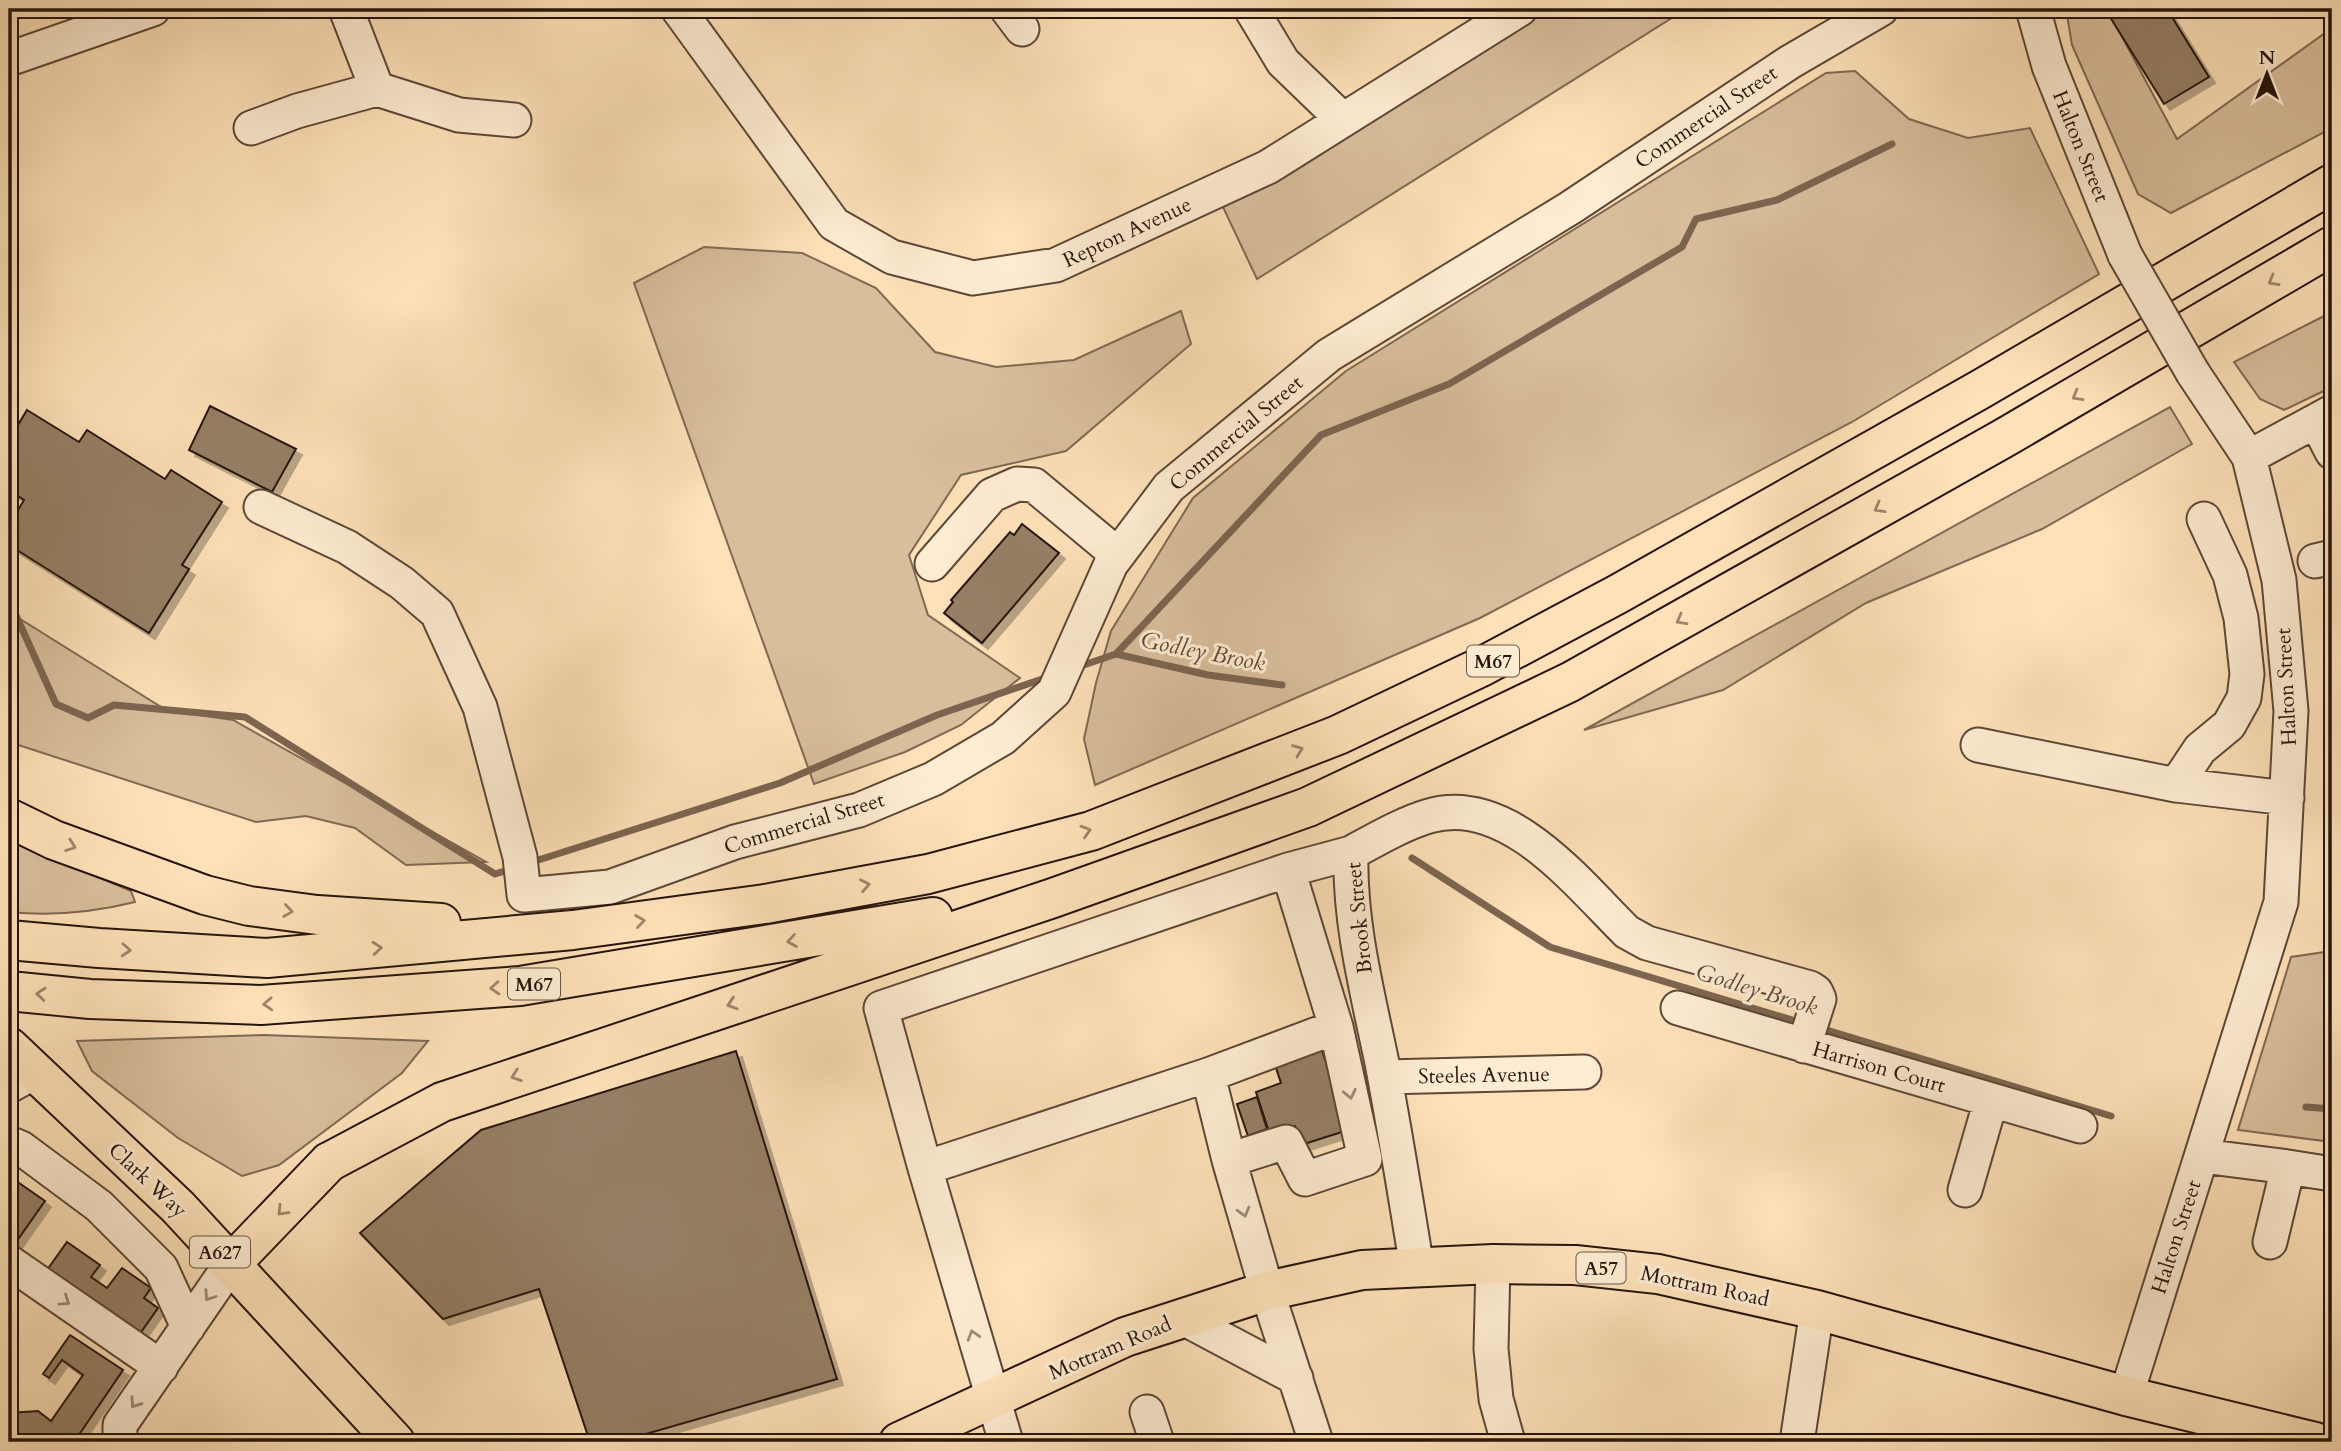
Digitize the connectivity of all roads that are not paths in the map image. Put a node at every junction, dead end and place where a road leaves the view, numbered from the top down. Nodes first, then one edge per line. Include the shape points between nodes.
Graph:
1 (153, 9) edge
2 (346, 9) edge
3 (678, 9) edge
4 (1251, 9) edge
5 (1520, 9) edge
6 (1881, 9) edge
7 (2033, 9) edge
8 (9, 59) edge
9 (377, 89) junction
10 (514, 120) dead end
11 (1343, 120) junction
12 (251, 128) dead end
13 (2332, 184) edge
14 (2332, 246) edge
15 (2324, 417) edge
16 (2332, 452) edge
17 (2249, 457) junction
18 (261, 507) dead end
19 (2204, 519) dead end
20 (1118, 555) junction
21 (932, 564) dead end
22 (1978, 745) dead end
23 (2176, 785) junction
24 (2287, 798) junction
25 (9, 818) edge
26 (1351, 853) junction
27 (1288, 870) junction
28 (1053, 898) junction
29 (573, 930) junction
30 (9, 940) edge
31 (9, 992) edge
32 (1678, 1008) dead end
33 (1336, 1027) junction
34 (1809, 1032) junction
35 (17, 1069) edge
36 (1584, 1072) dead end
37 (1208, 1075) junction
38 (1385, 1077) junction
39 (1991, 1100) junction
40 (2080, 1126) dead end
41 (9, 1143) edge
42 (2202, 1156) junction
43 (1229, 1160) junction
44 (329, 1161) joint
45 (2288, 1167) junction
46 (925, 1168) junction
47 (2332, 1174) edge
48 (1965, 1190) dead end
49 (2270, 1242) dead end
50 (9, 1262) edge
51 (231, 1264) junction
52 (1493, 1265) junction
53 (1417, 1268) junction
54 (1267, 1290) junction
55 (1817, 1310) junction
56 (1181, 1317) junction
57 (188, 1327) junction
58 (161, 1367) junction
59 (1296, 1378) junction
60 (2126, 1396) junction
61 (993, 1401) junction
62 (120, 1442) edge
63 (395, 1442) edge
64 (900, 1442) edge
65 (1006, 1442) edge
66 (1316, 1442) edge
67 (1508, 1442) edge
68 (1797, 1442) edge
69 (2315, 1442) edge

1 - 8 street
2 - 9 street
3 - 11 street, Repton Avenue via 834,224 892,257 973,278 1056,265 1268,167
4 - 11 street via 1283,62
5 - 11 street, Repton Avenue
6 - 20 street, Commercial Street via 1329,355 1169,487
7 - 17 street, Halton Street, bridge via 2049,66 2125,255 2193,373
9 - 10 street via 459,115
9 - 12 street
29 -> 13 main road, M67 via 765,904 928,874 1091,831 1338,735 1483,666 1618,594
14 -> 28 main road, M67 via 2004,439 1570,682 1308,807
15 - 16 street
15 - 17 street
17 - 24 street, Halton Street via 2279,580 2291,711
18 - 20 street, Commercial Street via 347,547 437,613 480,707 520,857 524,895 610,887 736,842 859,810 933,779 1003,738 1054,692
19 - 23 street via 2230,575 2241,618 2247,674 2244,698 2230,725 2200,749
20 - 21 street via 1034,485 1017,484 992,495
22 - 23 street
23 - 24 street
24 - 42 street, Halton Street via 2281,902
25 -> 29 main road, M67 via 54,840 205,895 249,906 317,915
26 - 27 street
26 - 34 street, Brook Street via 1428,816 1472,814 1497,821 1526,836 1627,932 1647,943 1816,992 1819,999
26 - 38 street, Brook Street via 1350,879 1364,972
27 - 33 street
27 - 46 street via 881,1008
28 -> 31 main road, M67 via 520,986 261,1005
28 -> 44 main road, M67 via 442,1102
30 -> 29 main road, M67 via 267,958
32 - 34 street, Harrison Court
33 - 37 street
33 -> 43 street via 1365,1159 1305,1179 1286,1142
34 - 39 street, Harrison Court
35 - 51 main road, Clark Way / A627 via 178,1206
36 - 38 street, Steeles Avenue
37 - 43 street
37 - 46 street
38 - 53 street, Brook Street
39 - 40 street, Harrison Court
39 - 48 street
41 - 57 street via 99,1206 161,1268
42 - 45 street
42 - 60 street, Halton Street
43 -> 54 street
44 -> 51 main road, A627
45 - 47 street
45 - 49 street
61 -> 46 street
50 -> 58 street
51 -> 57 street
51 - 63 main road, Clark Way / A627
52 - 53 main road, Mottram Road / A57
52 - 55 main road, Mottram Road / A57 via 1575,1265 1658,1274
52 - 67 street via 1491,1349 1496,1399
53 - 54 main road, Mottram Road / A57 via 1363,1270
54 - 56 main road, Mottram Road / A57
54 - 59 street
55 - 60 main road, Mottram Road / A57
55 - 68 street
56 - 59 street
56 - 61 main road, Mottram Road / A57 via 1125,1337
57 - 58 street
58 -> 62 street via 120,1425
59 - 66 street
60 - 69 main road, Mottram Road / A57
61 - 64 main road, Mottram Road / A57
61 - 65 street

